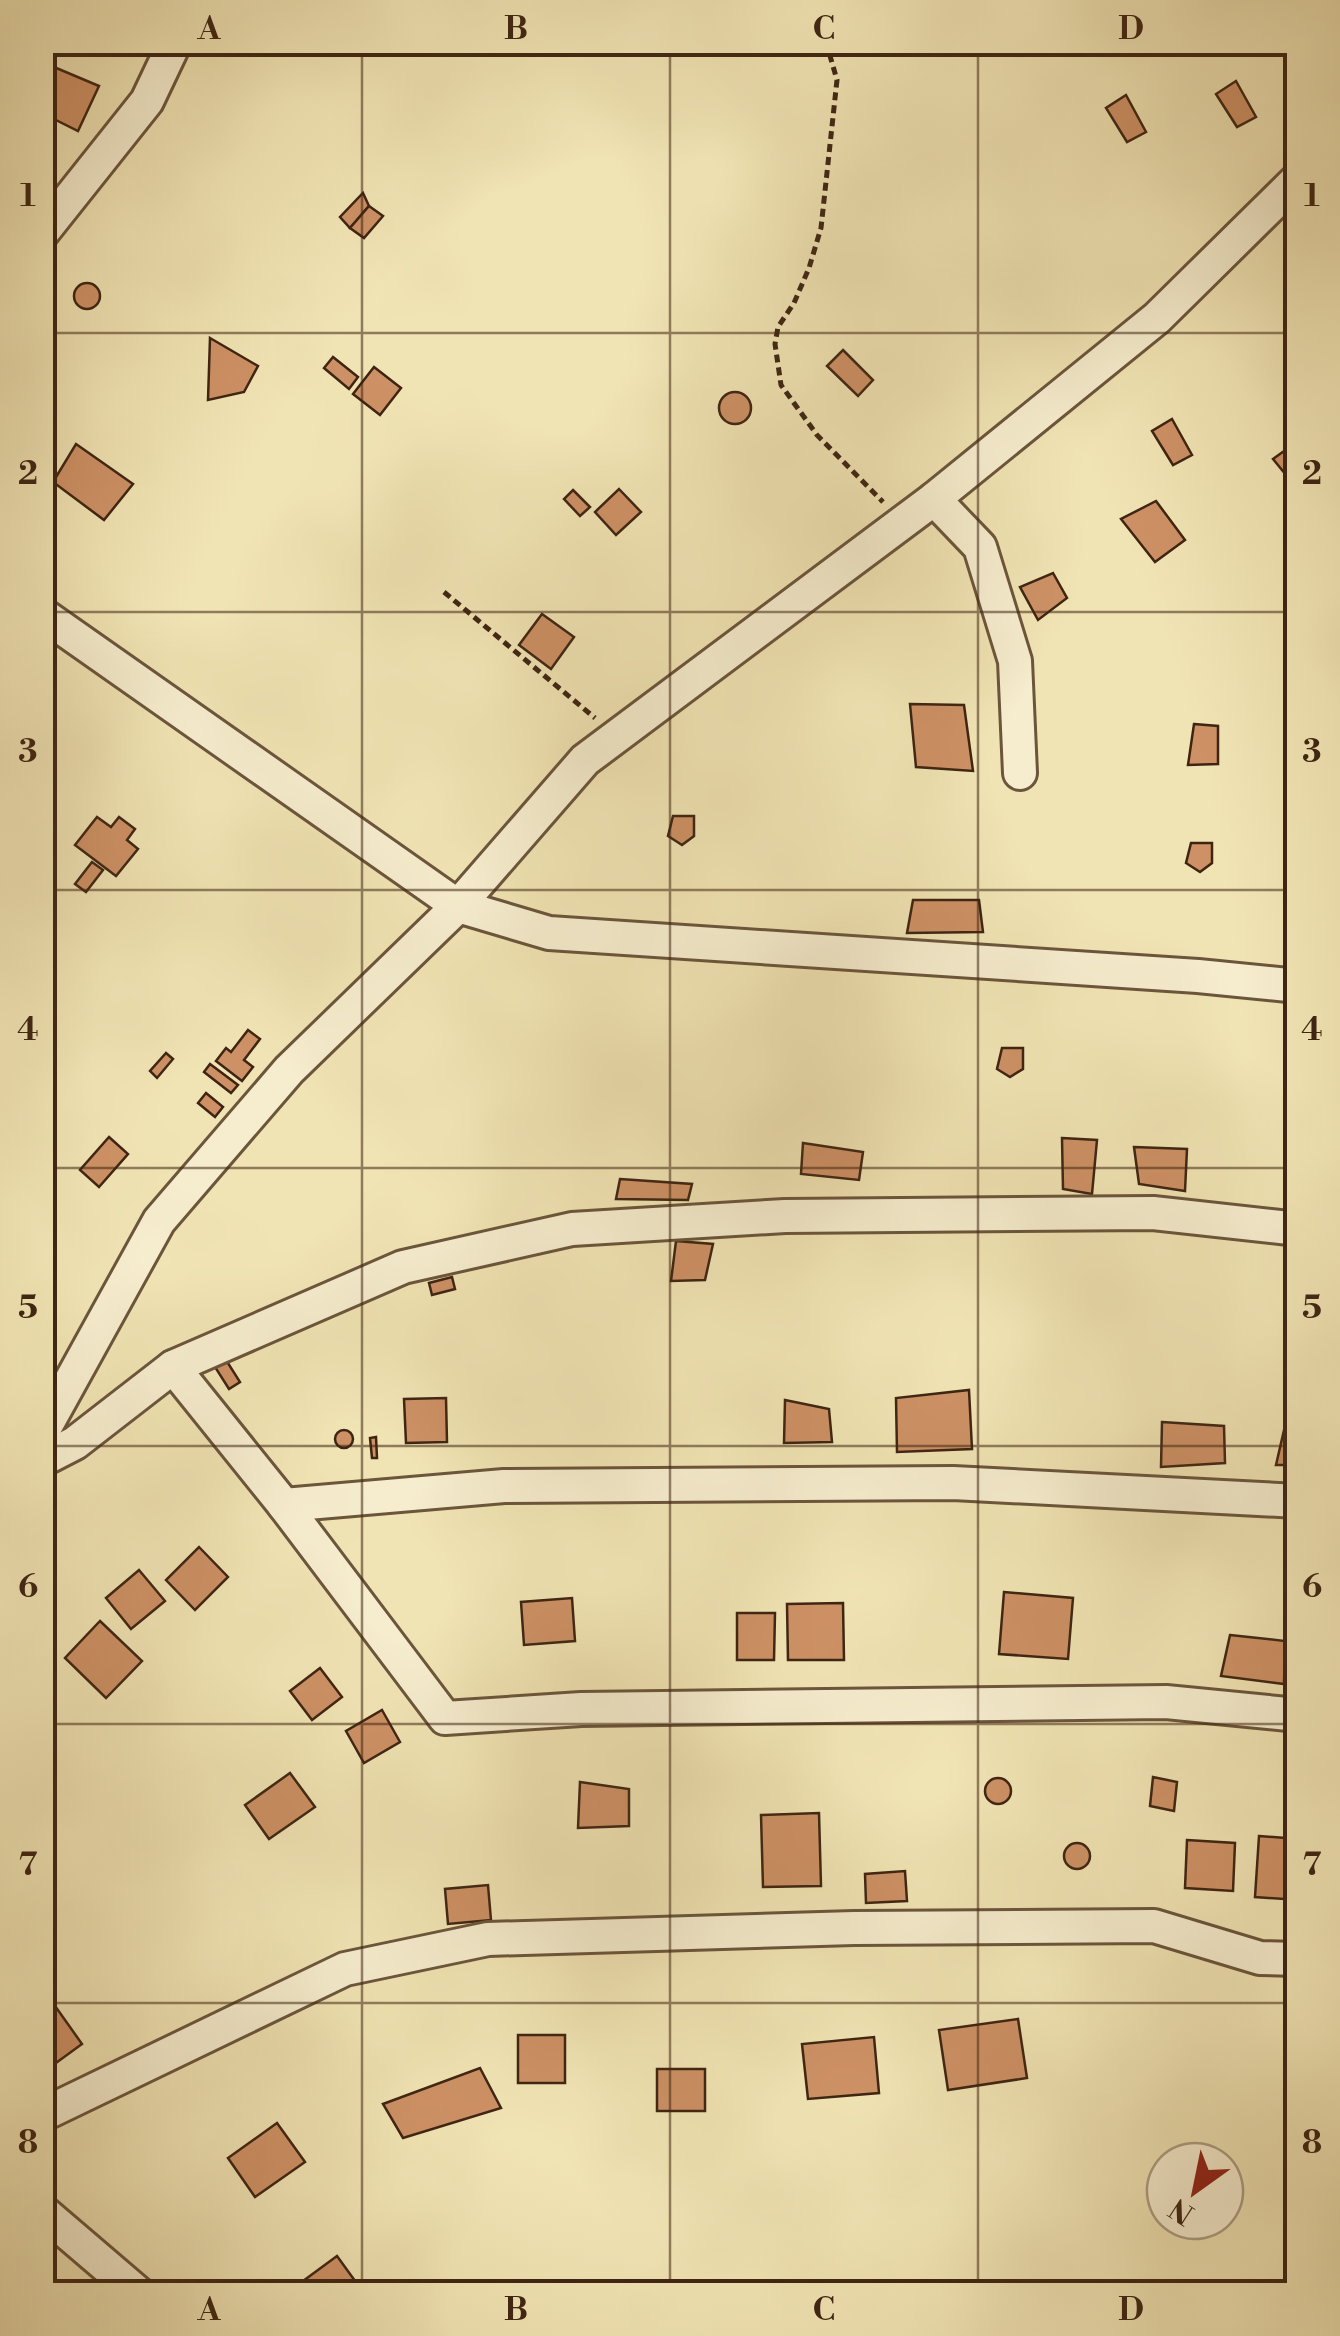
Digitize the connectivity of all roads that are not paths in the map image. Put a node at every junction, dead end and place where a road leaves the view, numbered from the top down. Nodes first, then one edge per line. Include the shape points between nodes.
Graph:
1 (175, 42) edge
2 (1298, 179) edge
3 (42, 233) edge
4 (934, 499) junction
5 (42, 614) edge
6 (1020, 773) dead end
7 (458, 906) junction
8 (1298, 986) edge
9 (1298, 1229) edge
10 (173, 1367) junction
11 (42, 1434) edge
12 (42, 1460) edge
13 (1298, 1501) edge
14 (284, 1505) junction
15 (1298, 1715) edge
16 (1298, 1959) edge
17 (42, 2115) edge
18 (42, 2211) edge
19 (138, 2294) edge

1 - 3 street via 147,102
2 - 4 street via 1157,318
4 - 6 street via 980,547 1015,661
4 - 7 street via 585,760
5 - 7 street
7 - 8 street via 550,934
7 - 11 street via 289,1070 159,1220
9 - 10 street via 1153,1213 785,1216 572,1229 403,1267
10 - 12 street via 75,1443
10 - 14 street
13 - 14 street via 953,1483 504,1486
14 - 15 street via 445,1718 581,1708 1166,1702
16 - 17 street via 1260,1958 1154,1926 488,1939 345,1970
18 - 19 street

